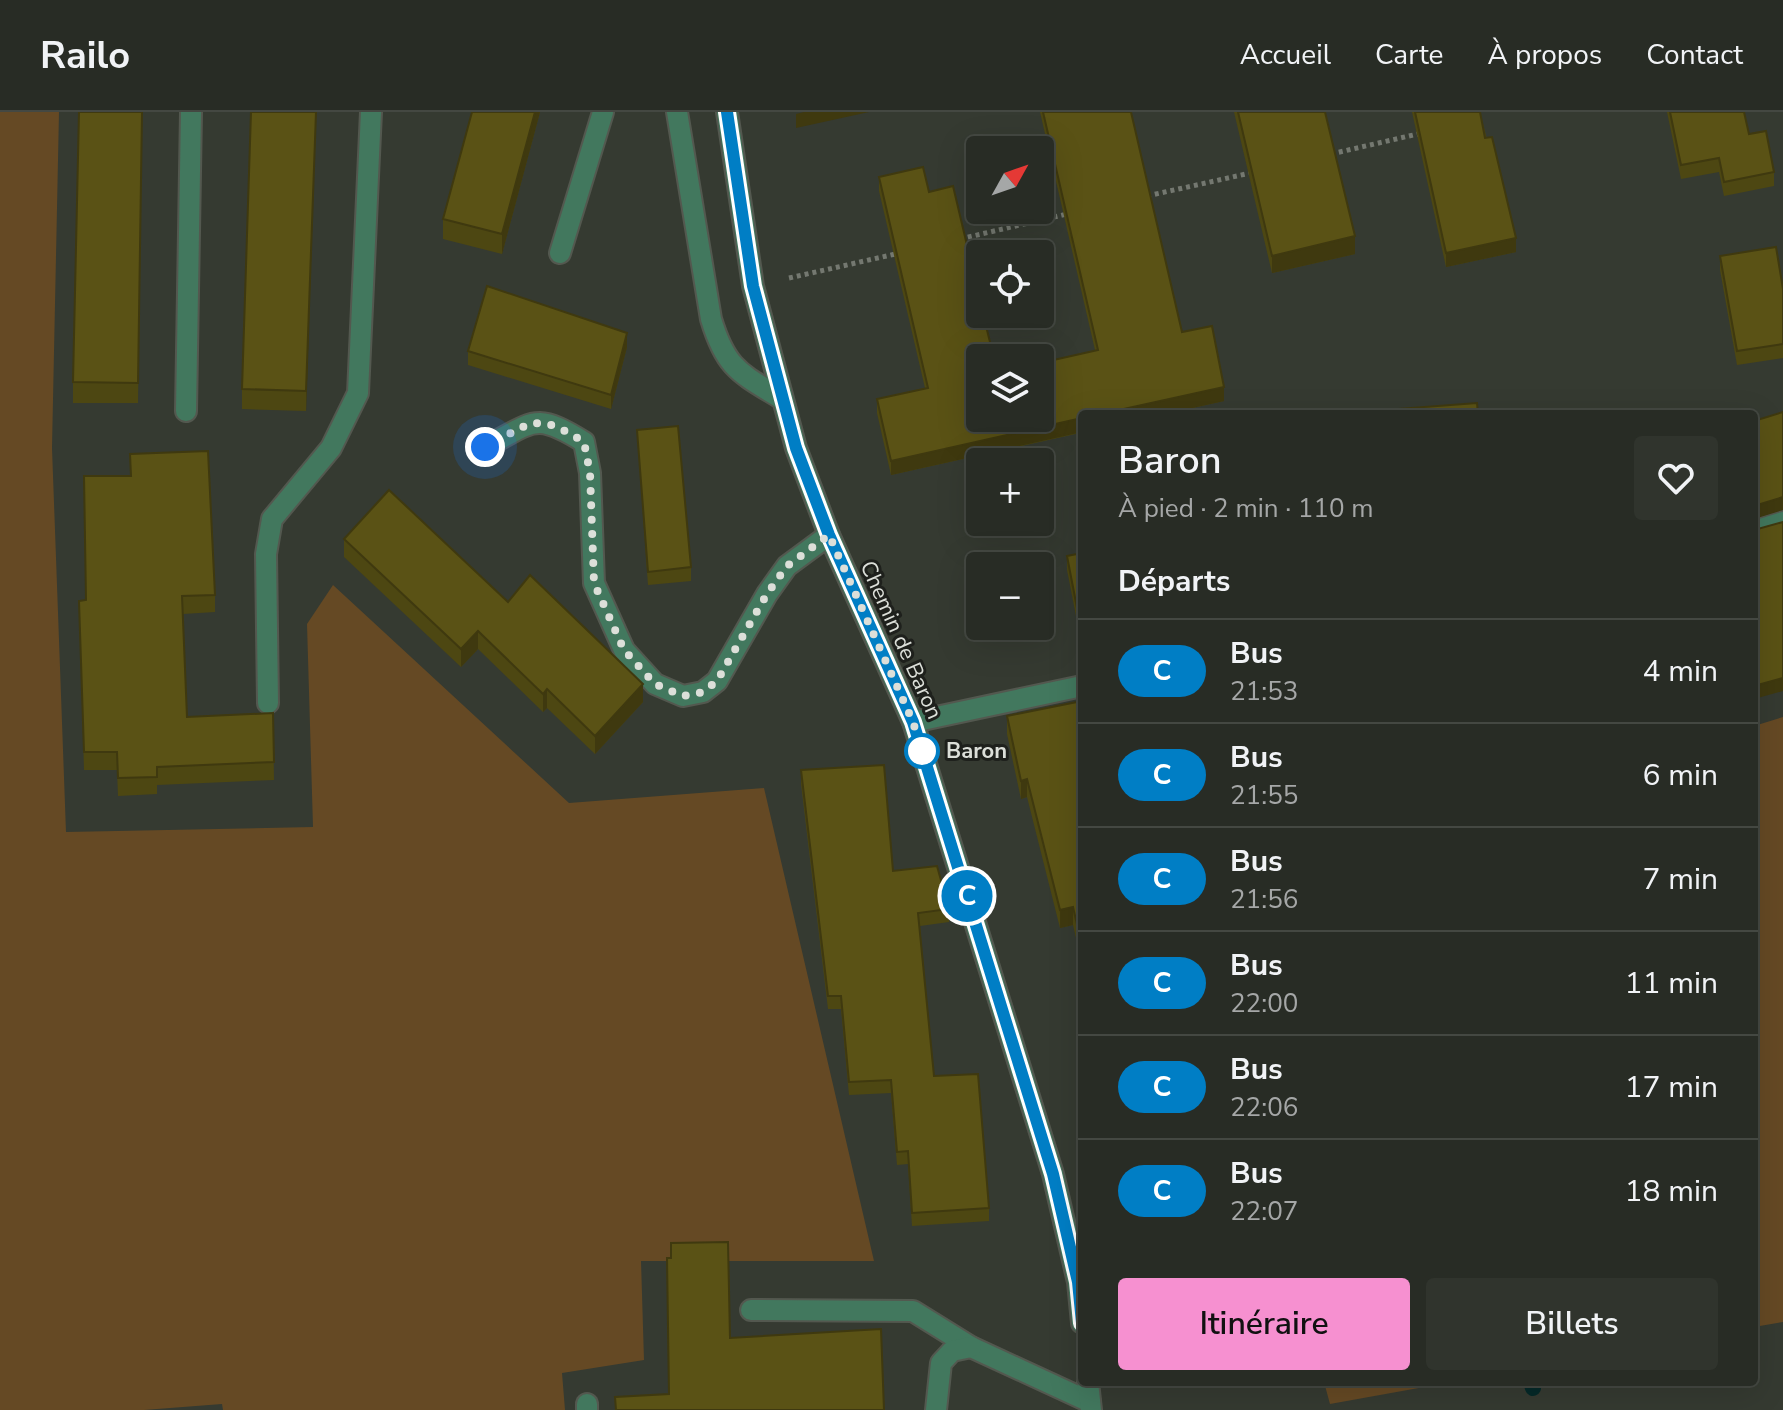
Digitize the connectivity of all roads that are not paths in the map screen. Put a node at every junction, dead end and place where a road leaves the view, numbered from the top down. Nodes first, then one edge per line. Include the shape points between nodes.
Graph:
1 (191, 112) edge
2 (371, 112) edge
3 (603, 112) edge
4 (677, 112) edge
5 (727, 112) edge
6 (560, 253) dead end
7 (782, 399) junction
8 (186, 411) dead end
9 (485, 447) dead end
10 (1783, 522) edge
11 (1758, 530) edge
12 (829, 535) junction
13 (1078, 687) edge
14 (268, 703) dead end
15 (913, 722) junction
16 (1078, 1282) edge
17 (751, 1310) dead end
18 (971, 1347) junction
19 (1090, 1398) edge
20 (936, 1410) edge

1 - 8 street
2 - 14 street via 358,393 331,448 272,519 266,554
3 - 6 street
4 - 7 street via 720,348 734,369
5 - 7 street, Chemin de Baron via 753,286
7 - 12 street, Chemin de Baron
9 - 12 street via 534,422 553,423 584,442 594,583 624,650 655,684 683,696 703,692 717,681 787,566
10 - 11 street
12 - 15 street, Chemin de Baron
13 - 15 street
15 - 16 street, Chemin de Baron via 1053,1174
17 - 18 street via 913,1311
18 - 19 street
18 - 20 street via 952,1351 941,1363

